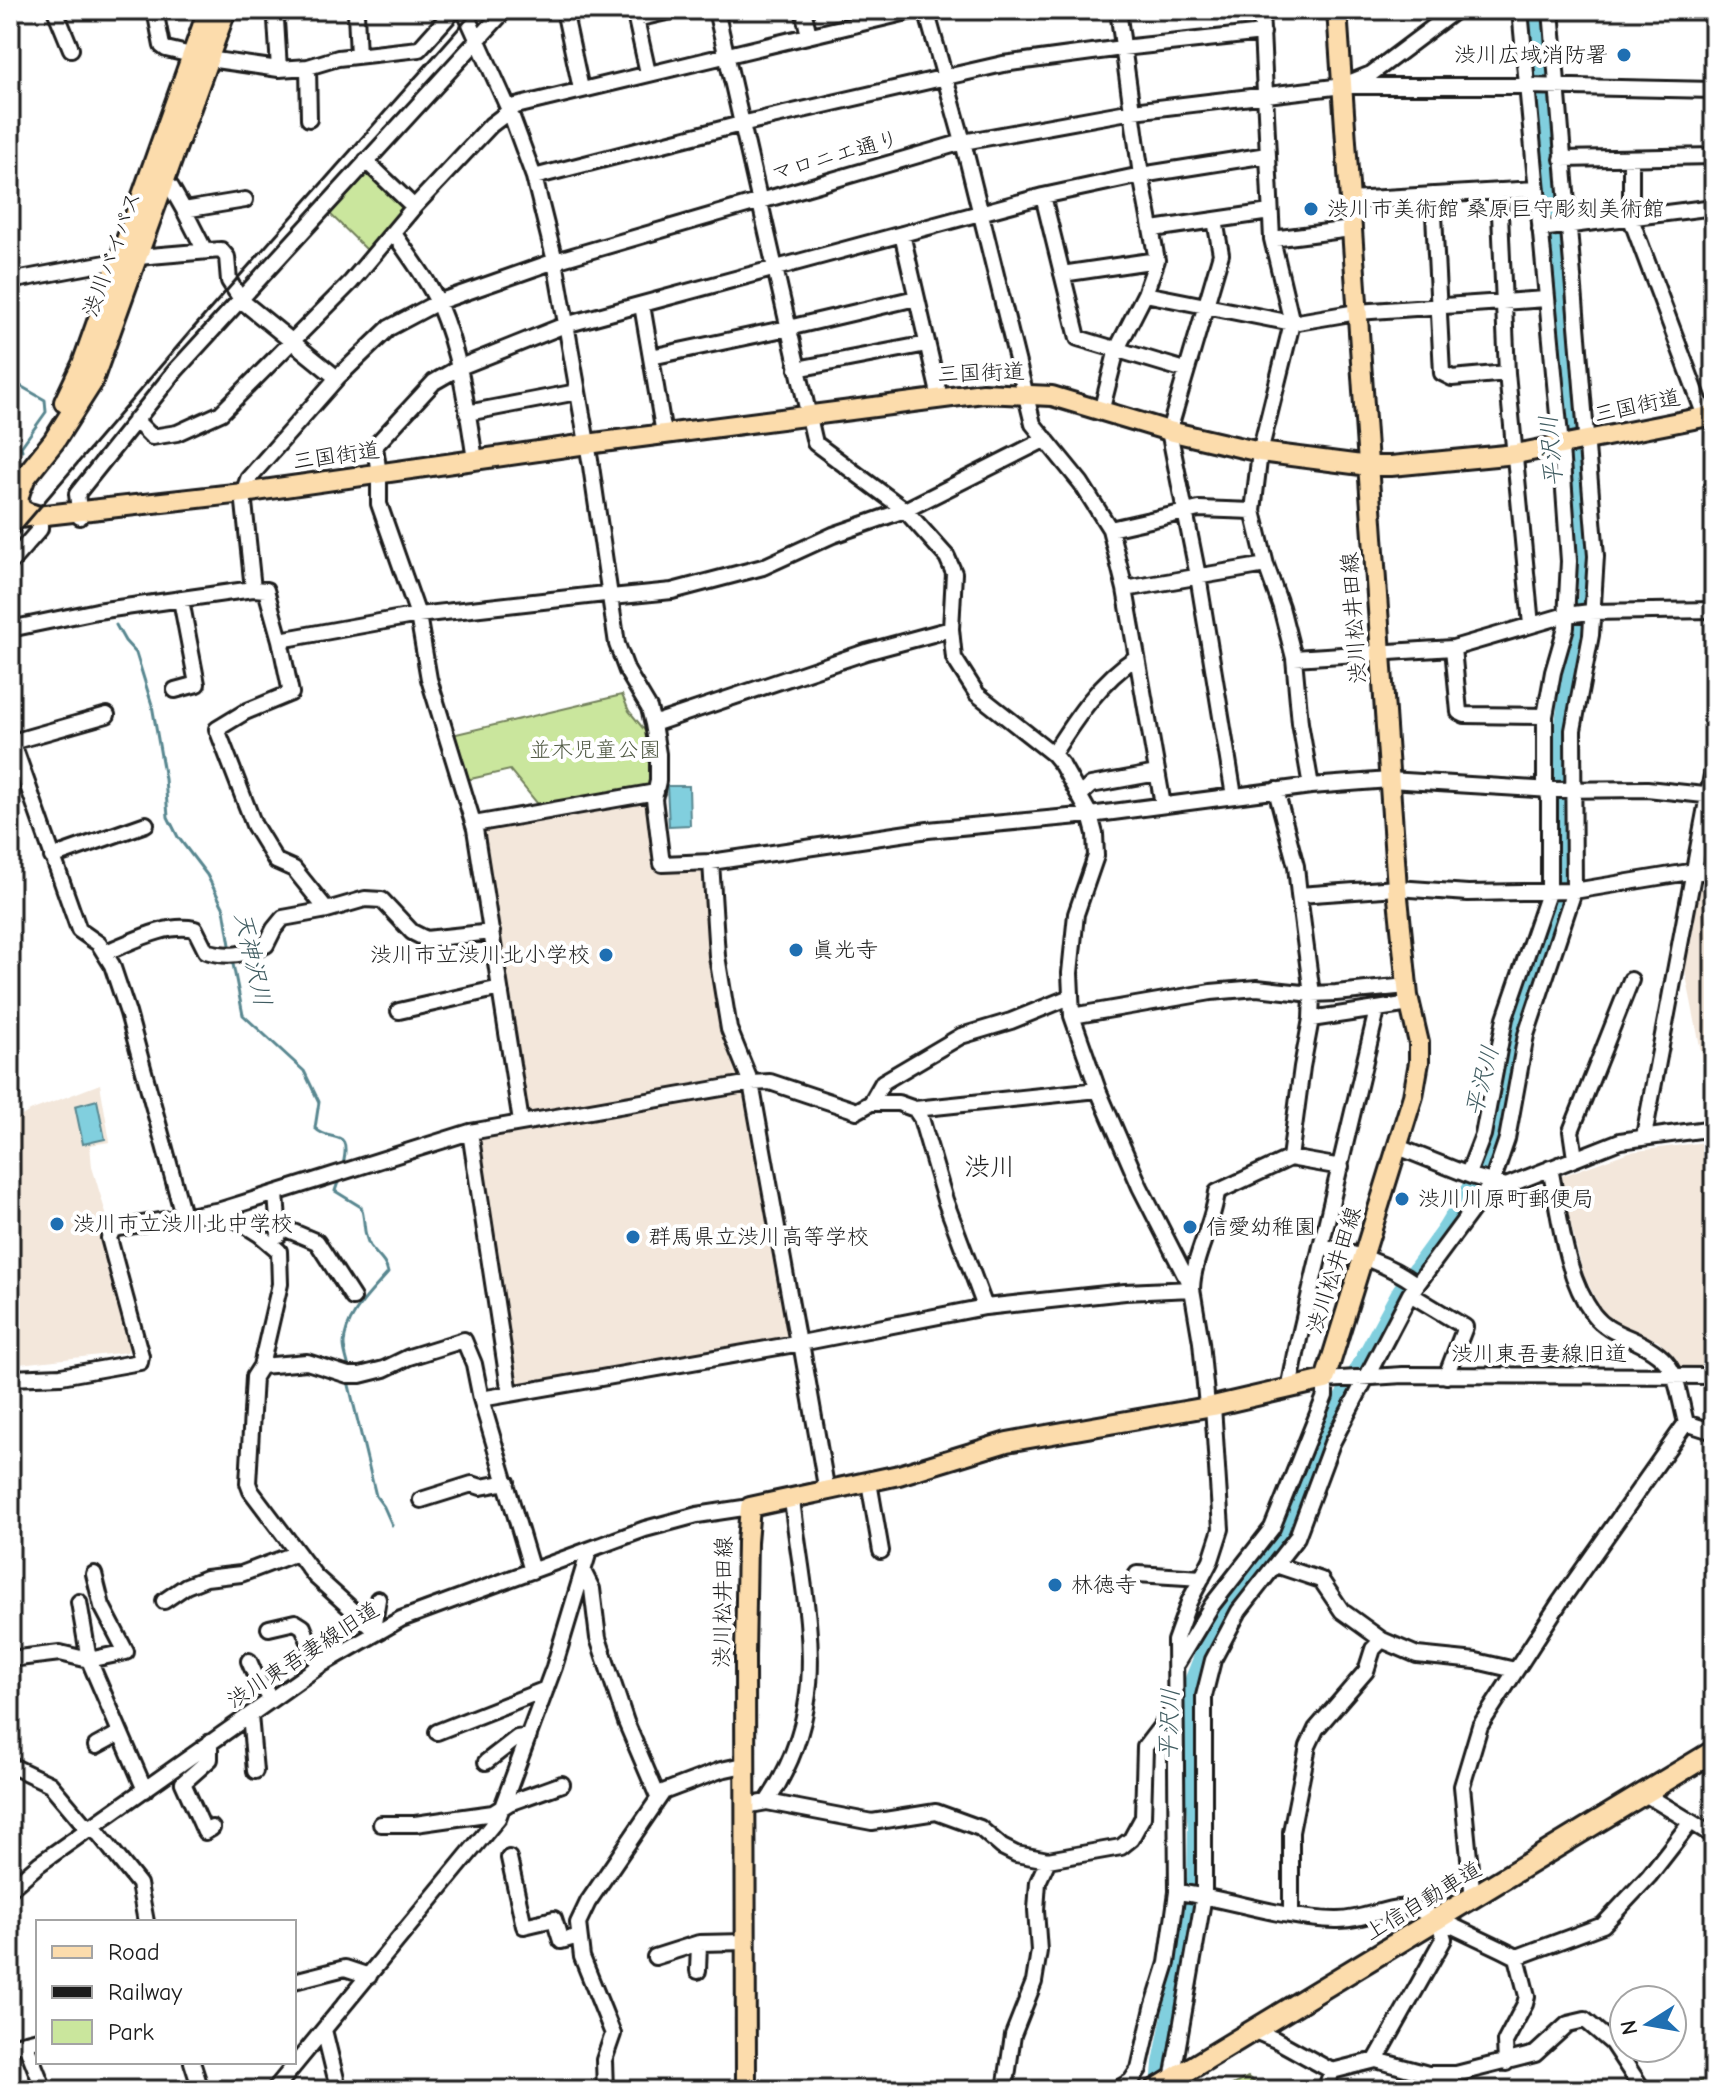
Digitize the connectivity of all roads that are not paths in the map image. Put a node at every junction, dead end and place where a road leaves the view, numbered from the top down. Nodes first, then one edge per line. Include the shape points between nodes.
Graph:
1 (55, 10) edge
2 (155, 10) edge
3 (209, 10) edge
4 (225, 10) edge
5 (454, 10) edge
6 (464, 10) edge
7 (505, 10) edge
8 (564, 10) edge
9 (675, 10) edge
10 (716, 10) edge
11 (803, 10) edge
12 (916, 10) edge
13 (926, 10) edge
14 (1118, 10) edge
15 (1261, 10) edge
16 (1337, 10) edge
17 (1456, 10) edge
18 (1520, 10) edge
19 (1551, 10) edge
20 (356, 13) dead end
21 (635, 15) edge
22 (276, 20) dead end
23 (1263, 33) junction
24 (809, 35) junction
25 (478, 41) junction
26 (1122, 48) junction
27 (71, 49) dead end
28 (726, 55) junction
29 (358, 56) junction
30 (200, 58) junction
31 (308, 67) junction
32 (279, 69) junction
33 (648, 73) junction
34 (945, 79) junction
35 (1343, 86) junction
36 (1529, 86) junction
37 (1553, 87) junction
38 (581, 89) junction
39 (1714, 90) edge
40 (1265, 94) junction
41 (1133, 111) junction
42 (510, 112) junction
43 (309, 119) dead end
44 (741, 124) junction
45 (963, 142) junction
46 (1267, 155) junction
47 (1714, 156) edge
48 (1562, 159) junction
49 (1631, 159) junction
50 (366, 161) junction
51 (1141, 175) junction
52 (534, 177) junction
53 (157, 180) junction
54 (1536, 189) junction
55 (1499, 191) junction
56 (1433, 195) junction
57 (1043, 196) junction
58 (245, 200) dead end
59 (1350, 200) junction
60 (758, 201) junction
61 (414, 207) junction
62 (1714, 207) edge
63 (184, 210) junction
64 (1270, 212) junction
65 (981, 213) junction
66 (1631, 219) junction
67 (1215, 220) junction
68 (1566, 226) junction
69 (1153, 229) junction
70 (1351, 229) junction
71 (1544, 229) junction
72 (393, 232) junction
73 (902, 234) junction
74 (1272, 239) junction
75 (205, 251) junction
76 (129, 259) junction
77 (1157, 260) junction
78 (555, 261) junction
79 (774, 270) junction
80 (1062, 274) junction
81 (10, 281) edge
82 (1145, 294) junction
83 (916, 298) junction
84 (1546, 299) junction
85 (242, 301) junction
86 (1503, 301) junction
87 (438, 302) junction
88 (1205, 304) junction
89 (642, 305) junction
90 (1438, 307) junction
91 (1357, 312) junction
92 (1292, 323) junction
93 (565, 325) junction
94 (788, 328) junction
95 (291, 342) junction
96 (927, 344) junction
97 (1117, 349) junction
98 (651, 357) junction
99 (460, 367) junction
100 (797, 369) junction
101 (1185, 370) junction
102 (1507, 373) junction
103 (337, 378) junction
104 (1580, 378) junction
105 (1555, 380) junction
106 (577, 392) junction
107 (1026, 394) junction
108 (940, 398) junction
109 (1101, 412) junction
110 (467, 413) junction
111 (808, 416) junction
112 (1710, 416) edge
113 (135, 420) junction
114 (1169, 431) junction
115 (664, 434) junction
116 (1046, 439) junction
117 (587, 444) junction
118 (1575, 444) junction
119 (1260, 452) junction
120 (1516, 454) junction
121 (475, 460) junction
122 (1369, 466) junction
123 (379, 475) junction
124 (17, 480) edge
125 (243, 493) junction
126 (10, 496) edge
127 (905, 510) junction
128 (1253, 511) junction
129 (1186, 512) junction
130 (79, 514) junction
131 (23, 519) edge
132 (1110, 529) junction
133 (10, 563) edge
134 (1266, 565) junction
135 (1198, 576) junction
136 (253, 589) junction
137 (1125, 589) junction
138 (611, 597) junction
139 (181, 600) junction
140 (1714, 610) edge
141 (1592, 612) junction
142 (1570, 614) junction
143 (418, 615) junction
144 (1531, 625) junction
145 (10, 629) edge
146 (951, 629) junction
147 (280, 640) junction
148 (1453, 648) junction
149 (1381, 653) junction
150 (1137, 657) junction
151 (1294, 658) junction
152 (175, 690) dead end
153 (107, 715) dead end
154 (1545, 716) junction
155 (653, 724) junction
156 (11, 738) edge
157 (1053, 754) junction
158 (1714, 764) edge
159 (1157, 773) junction
160 (1389, 780) junction
161 (1311, 786) junction
162 (1276, 790) junction
163 (1550, 790) junction
164 (1572, 790) junction
165 (656, 792) junction
166 (1079, 796) junction
167 (1234, 796) junction
168 (1711, 796) edge
169 (1163, 805) junction
170 (1090, 815) junction
171 (146, 824) dead end
172 (474, 824) junction
173 (52, 857) junction
174 (711, 862) junction
175 (1695, 871) junction
176 (1714, 873) edge
177 (1397, 888) junction
178 (1550, 890) junction
179 (1572, 891) junction
180 (1299, 895) junction
181 (327, 910) junction
182 (492, 932) junction
183 (106, 952) junction
184 (1631, 980) dead end
185 (501, 993) junction
186 (1312, 994) junction
187 (1409, 995) junction
188 (1070, 997) junction
189 (1377, 1010) junction
190 (399, 1011) dead end
191 (1072, 1016) junction
192 (1311, 1019) junction
193 (751, 1083) junction
194 (1098, 1090) junction
195 (871, 1103) junction
196 (915, 1109) junction
197 (521, 1122) junction
198 (1714, 1128) edge
199 (470, 1132) junction
200 (1644, 1136) junction
201 (1398, 1147) junction
202 (1290, 1158) junction
203 (1575, 1158) junction
204 (1341, 1167) junction
205 (1550, 1168) junction
206 (1469, 1175) junction
207 (1489, 1182) junction
208 (276, 1193) junction
209 (221, 1210) junction
210 (183, 1215) junction
211 (279, 1226) junction
212 (1322, 1246) junction
213 (279, 1251) junction
214 (1364, 1255) junction
215 (1413, 1287) junction
216 (1192, 1289) junction
217 (353, 1298) dead end
218 (985, 1307) junction
219 (801, 1343) junction
220 (261, 1366) junction
221 (1446, 1376) junction
222 (1675, 1376) junction
223 (1714, 1376) edge
224 (1366, 1377) junction
225 (10, 1378) edge
226 (1333, 1379) junction
227 (1289, 1389) junction
228 (510, 1394) junction
229 (481, 1399) junction
230 (1210, 1406) junction
231 (1686, 1423) junction
232 (1714, 1432) edge
233 (507, 1482) junction
234 (869, 1482) junction
235 (827, 1492) junction
236 (792, 1499) junction
237 (421, 1500) dead end
238 (750, 1507) junction
239 (589, 1551) junction
240 (881, 1551) dead end
241 (297, 1553) junction
242 (1276, 1565) junction
243 (532, 1571) junction
244 (584, 1573) junction
245 (94, 1574) dead end
246 (1137, 1574) dead end
247 (1202, 1578) junction
248 (378, 1599) dead end
249 (164, 1601) dead end
250 (79, 1602) dead end
251 (269, 1628) dead end
252 (377, 1632) junction
253 (1382, 1640) junction
254 (10, 1659) edge
255 (89, 1660) junction
256 (249, 1661) dead end
257 (1177, 1663) junction
258 (319, 1666) junction
259 (1515, 1670) junction
260 (546, 1689) junction
261 (271, 1699) junction
262 (1176, 1708) junction
263 (250, 1715) junction
264 (437, 1732) dead end
265 (120, 1733) junction
266 (529, 1736) junction
267 (210, 1742) junction
268 (96, 1746) dead end
269 (1714, 1751) edge
270 (486, 1762) dead end
271 (10, 1765) edge
272 (744, 1765) junction
273 (255, 1771) dead end
274 (562, 1784) dead end
275 (145, 1790) junction
276 (1645, 1794) junction
277 (658, 1797) junction
278 (767, 1802) junction
279 (503, 1806) junction
280 (745, 1806) junction
281 (1691, 1822) junction
282 (381, 1824) dead end
283 (89, 1828) junction
284 (212, 1828) dead end
285 (1714, 1836) edge
286 (509, 1858) dead end
287 (1048, 1860) junction
288 (10, 1889) edge
289 (1177, 1892) junction
290 (1204, 1895) junction
291 (1473, 1899) junction
292 (1291, 1915) junction
293 (1438, 1919) junction
294 (146, 1920) edge
295 (579, 1936) junction
296 (747, 1942) junction
297 (699, 1943) junction
298 (655, 1957) dead end
299 (1517, 1957) junction
300 (698, 1971) dead end
301 (369, 1976) junction
302 (296, 1980) edge
303 (324, 2030) junction
304 (1255, 2031) junction
305 (32, 2040) edge
306 (10, 2046) edge
307 (1376, 2060) junction
308 (1506, 2063) junction
309 (38, 2064) edge
310 (193, 2064) edge
311 (296, 2064) edge
312 (296, 2064) edge
313 (1332, 2071) junction
314 (1163, 2085) edge
315 (44, 2090) edge
316 (201, 2090) edge
317 (274, 2090) edge
318 (336, 2090) edge
319 (605, 2090) edge
320 (746, 2090) edge
321 (1005, 2090) edge
322 (1116, 2090) edge
323 (1330, 2090) edge
324 (1643, 2090) edge

1 - 27 street
2 - 30 street via 162,46
3 - 30 highway, 渋川バイパス
4 - 30 highway, 渋川バイパス
5 - 29 street via 419,49
6 - 25 street
7 - 25 street
8 - 38 street
9 - 21 street
10 - 28 street
11 - 24 street
12 - 24 street
13 - 34 street
14 - 26 street
15 - 23 street
16 - 35 main road, 渋川松井田線
17 - 35 street via 1371,74
18 - 36 street
19 - 37 street
20 - 29 street
21 - 33 street
22 - 32 street
23 - 26 street
23 - 40 street
24 - 28 street
25 - 42 street
25 - 50 street
26 - 34 street via 1003,64
26 - 41 street
28 - 33 street
28 - 44 street
29 - 31 street
30 - 32 street
30 - 53 highway, 渋川バイパス
31 - 32 street
31 - 43 street
33 - 38 street
34 - 44 street
34 - 45 street
35 - 36 street, マロニエ通り
35 - 40 street, マロニエ通り
35 - 59 main road, 渋川松井田線
36 - 37 street, マロニエ通り
36 - 54 street
37 - 39 street
37 - 48 street
38 - 42 street
40 - 41 street, マロニエ通り
40 - 46 street
41 - 45 street, マロニエ通り
41 - 51 street
42 - 52 street
42 - 61 street via 491,125
44 - 52 street
44 - 60 street
45 - 60 street, マロニエ通り
45 - 65 street
46 - 51 street
46 - 64 street
47 - 49 street
48 - 49 street
48 - 68 street
49 - 66 street
50 - 61 street
50 - 85 street
51 - 57 street
51 - 69 street
52 - 78 street
53 - 63 street via 171,187
53 - 76 highway, 渋川バイパス
54 - 55 street
54 - 71 street
55 - 56 street
55 - 86 street
56 - 59 street
56 - 90 street
57 - 65 street
57 - 80 street
58 - 63 street
59 - 70 main road, 渋川松井田線
60 - 78 street, マロニエ通り
60 - 79 street
61 - 72 street
62 - 66 street
63 - 75 street
64 - 67 street
64 - 74 street
65 - 73 street
65 - 107 street
66 - 68 street
66 - 112 street
67 - 69 street
67 - 88 street via 1221,254
68 - 71 street
68 - 104 street
69 - 77 street
70 - 74 street
70 - 91 main road, 渋川松井田線
71 - 84 street
72 - 87 street
72 - 95 street
73 - 79 street
73 - 83 street
74 - 92 street
75 - 76 street
75 - 85 street via 225,251 229,281
76 - 81 street
76 - 124 highway, 渋川バイパス via 68,397
77 - 80 street
77 - 82 street
78 - 87 street, マロニエ通り
78 - 93 street
79 - 89 street
79 - 94 street
80 - 97 street via 1078,338
82 - 88 street
82 - 97 street
83 - 94 street
83 - 96 street
84 - 86 street
84 - 105 street
85 - 95 street
85 - 113 street
86 - 90 street
86 - 102 street
87 - 99 street
87 - 103 street, マロニエ通り via 389,328
88 - 92 street
88 - 101 street
89 - 93 street
89 - 98 street
90 - 91 street
90 - 102 street via 1446,377
91 - 92 street
91 - 122 main road, 渋川松井田線
92 - 119 street
93 - 99 street
93 - 106 street
94 - 98 street
94 - 100 street
95 - 103 street
95 - 113 street via 221,413 177,433 152,437
96 - 100 street
96 - 108 street
97 - 101 street
97 - 109 street
98 - 115 street
99 - 110 street
99 - 123 street via 434,382 375,446
100 - 111 street
101 - 114 street
102 - 120 street
103 - 125 street, マロニエ通り via 248,479
104 - 105 street
104 - 118 street
105 - 118 street
106 - 110 street
106 - 117 street
107 - 108 main road, 三国街道
107 - 109 main road, 三国街道 via 1052,396
107 - 116 street via 1033,424
108 - 111 main road, 三国街道
109 - 114 main road, 三国街道
110 - 121 street
111 - 115 main road, 三国街道
111 - 127 street via 815,443
112 - 118 main road, 三国街道
113 - 130 street via 77,494
114 - 119 main road, 三国街道
114 - 129 street
115 - 117 main road, 三国街道
116 - 127 street
116 - 132 street
117 - 121 main road, 三国街道
117 - 138 street
118 - 120 main road, 三国街道
118 - 141 street via 1596,556
118 - 142 street
119 - 122 main road, 三国街道
119 - 128 street
120 - 122 main road, 三国街道
120 - 144 street
121 - 123 main road, 三国街道
122 - 149 main road, 渋川松井田線
123 - 125 main road, 三国街道
123 - 143 street via 379,504
124 - 126 highway, 渋川バイパス
124 - 131 highway
125 - 130 main road, 三国街道 via 174,507
125 - 136 street
127 - 138 street via 763,567 672,591
127 - 146 street via 947,557 954,573
128 - 129 street
128 - 134 street
129 - 132 street
129 - 135 street
130 - 131 main road, 三国街道
131 - 133 street via 38,533
132 - 137 street
134 - 135 street
134 - 151 street
135 - 137 street
135 - 167 street
136 - 139 street
136 - 147 street via 266,590
137 - 150 street
138 - 143 street
138 - 155 street via 617,644
139 - 145 street
139 - 152 street via 197,684
140 - 141 street
141 - 142 street
141 - 164 street via 1573,730
142 - 144 street
142 - 154 street
143 - 147 street
143 - 172 street via 429,679
144 - 148 street
146 - 155 street
146 - 157 street via 954,658 977,694
147 - 181 street via 291,693 217,729 240,794 268,849 276,861 294,869
148 - 149 street
148 - 154 street via 1459,712
149 - 151 street
149 - 160 main road, 渋川松井田線
150 - 157 street via 1116,671
150 - 159 street
151 - 161 street
153 - 156 street
154 - 163 street via 1545,783
155 - 165 street
156 - 173 street
157 - 166 street
158 - 168 street
159 - 166 street via 1091,785
159 - 169 street
160 - 161 street
160 - 163 street
160 - 177 main road, 渋川松井田線
161 - 162 street
162 - 167 street
162 - 180 street
163 - 164 street
163 - 178 street
164 - 168 street via 1647,789
164 - 179 street
165 - 172 street
165 - 174 street via 662,864
166 - 170 street
167 - 169 street
168 - 175 street
169 - 170 street
170 - 174 street via 928,830
170 - 188 street via 1096,856 1076,914
171 - 173 street
172 - 182 street
173 - 183 street via 79,930
174 - 193 street via 717,956 729,1029
175 - 176 street
175 - 179 street
175 - 200 street
177 - 178 street via 1468,893
177 - 180 street
177 - 187 main road, 渋川松井田線
178 - 179 street
178 - 206 street via 1505,1018 1483,1135
179 - 207 street via 1526,1035 1507,1139
180 - 186 street
181 - 182 street via 365,899 382,900 412,932 426,939
181 - 183 street via 283,918 266,945 232,955 206,951 195,929 182,927
182 - 185 street
183 - 210 street
184 - 203 street via 1571,1131
185 - 190 street via 496,989
185 - 197 street
186 - 187 street
186 - 191 street via 1257,988
186 - 192 street
187 - 189 street
187 - 201 main road, 渋川松井田線 via 1419,1062
188 - 191 street
188 - 195 street via 961,1036 883,1082
189 - 192 street
189 - 204 street
191 - 194 street
192 - 202 street
193 - 195 street via 770,1082 857,1111
193 - 197 street
193 - 219 street via 774,1224
194 - 196 street
194 - 216 street
195 - 196 street
196 - 218 street
197 - 199 street
198 - 200 street
199 - 208 street
199 - 228 street
200 - 203 street
201 - 206 street
201 - 214 main road, 渋川松井田線
202 - 204 street
202 - 216 street via 1217,1192
203 - 205 street
204 - 212 street
205 - 207 street via 1506,1186
205 - 222 street via 1573,1274 1592,1313 1611,1330 1658,1351
206 - 207 street
207 - 215 street
208 - 209 street
208 - 211 street
209 - 210 street
209 - 213 street
210 - 225 street via 113,1229 109,1238 140,1362 61,1376
211 - 213 street
211 - 217 street via 317,1242
212 - 214 street
212 - 227 street
213 - 220 street via 280,1284
214 - 215 street via 1399,1272
214 - 226 main road, 渋川松井田線
215 - 221 street via 1465,1327
215 - 224 street
216 - 218 street
216 - 230 street
218 - 219 street
219 - 228 street
219 - 235 street
220 - 229 street via 307,1362 352,1375 464,1340
220 - 241 street via 254,1377 248,1483
221 - 222 street, 渋川東吾妻線旧道
221 - 224 street, 渋川東吾妻線旧道
222 - 223 street, 渋川東吾妻線旧道
222 - 231 street
224 - 226 street, 渋川東吾妻線旧道
224 - 242 street via 1332,1443 1297,1537
226 - 227 main road, 渋川松井田線
226 - 257 street via 1272,1528 1212,1605
227 - 230 main road, 渋川松井田線
228 - 229 street
229 - 233 street
230 - 234 main road, 渋川松井田線 via 1007,1442
230 - 247 street via 1221,1529
231 - 232 street
231 - 259 street
233 - 237 street via 472,1484
233 - 243 street
234 - 235 main road, 渋川松井田線
234 - 240 street
235 - 236 main road, 渋川松井田線
236 - 238 main road, 渋川松井田線
236 - 278 street via 811,1679 803,1727 785,1775
238 - 239 street, 渋川東吾妻線旧道 via 645,1529
238 - 272 main road, 渋川松井田線
239 - 243 street, 渋川東吾妻線旧道
239 - 244 street
241 - 249 street via 241,1574 206,1578
241 - 252 street
242 - 253 street via 1321,1580 1342,1611
242 - 290 street via 1228,1629 1204,1696
243 - 252 street, 渋川東吾妻線旧道
244 - 260 street
244 - 277 street via 592,1589 598,1638
245 - 255 street via 102,1606 126,1652
246 - 247 street
247 - 257 street via 1175,1641
248 - 252 street
250 - 255 street
251 - 258 street via 295,1622 303,1627
252 - 258 street, 渋川東吾妻線旧道
253 - 259 street via 1417,1655
253 - 292 street via 1366,1671 1316,1729 1308,1746 1291,1832
254 - 255 street via 60,1653
255 - 265 street
256 - 261 street
257 - 262 street
258 - 261 street, 渋川東吾妻線旧道
259 - 291 street via 1480,1726 1462,1786
260 - 264 street
260 - 266 street
261 - 263 street, 渋川東吾妻線旧道
262 - 287 street via 1145,1747 1143,1817 1131,1839 1121,1847
262 - 289 street
263 - 267 street, 渋川東吾妻線旧道
263 - 273 street
265 - 268 street
265 - 275 street
266 - 270 street via 517,1738
266 - 279 street
267 - 275 street, 渋川東吾妻線旧道
267 - 284 street via 210,1759 183,1783 205,1832
269 - 276 highway, 上信自動車道
271 - 283 street via 50,1784
272 - 277 street
272 - 280 main road, 渋川松井田線
274 - 279 street
275 - 283 street, 渋川東吾妻線旧道
276 - 281 street
276 - 291 highway, 上信自動車道
277 - 295 street via 588,1902 578,1923
278 - 280 street
278 - 287 street via 872,1822 936,1812 980,1828 1016,1854
279 - 282 street via 493,1813
279 - 301 street
280 - 296 main road, 渋川松井田線
281 - 285 street
281 - 299 street via 1603,1925
283 - 288 street, 渋川東吾妻線旧道
283 - 294 street via 139,1884
286 - 295 street via 524,1926 554,1919 561,1941
287 - 321 street via 1038,1882 1034,1982 1013,2035
289 - 290 street
289 - 322 street via 1167,1963 1139,2069
290 - 292 street
290 - 314 street
291 - 293 highway, 上信自動車道
292 - 293 street via 1338,1920 1400,1906
293 - 299 street
293 - 304 highway, 上信自動車道
293 - 307 street via 1444,1939
295 - 319 street via 582,1957 613,2034 604,2060
296 - 297 street
296 - 320 main road, 渋川松井田線
297 - 298 street
297 - 300 street
299 - 308 street via 1527,1996 1505,2042
301 - 302 street via 345,1968
301 - 303 street
303 - 312 street
303 - 318 street
304 - 313 street
304 - 314 highway, 上信自動車道
305 - 306 street
307 - 308 street via 1428,2074
307 - 313 street
308 - 324 street via 1535,2054 1568,2024 1585,2020 1612,2043
309 - 315 street
310 - 316 street
311 - 317 street
313 - 323 street

